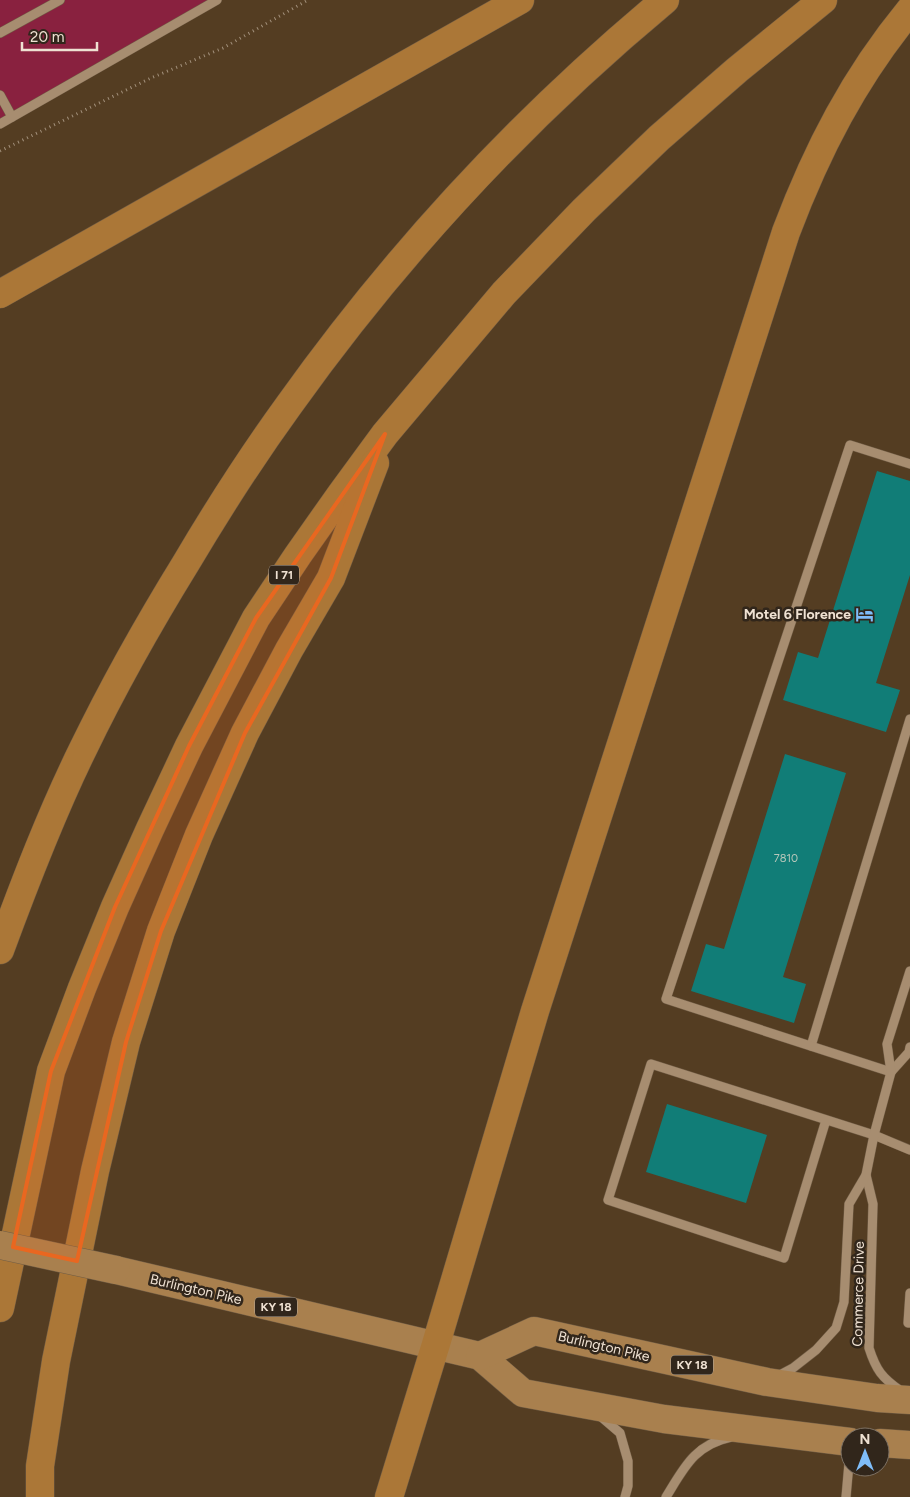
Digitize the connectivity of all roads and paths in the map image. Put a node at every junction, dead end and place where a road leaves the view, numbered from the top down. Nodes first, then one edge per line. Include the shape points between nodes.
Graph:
1 (60, 0) edge
2 (217, 0) edge
3 (308, 0) edge
4 (520, 0) edge
5 (665, 0) edge
6 (823, 0) edge
7 (910, 10) edge
8 (0, 34) edge
9 (0, 95) edge
10 (12, 117) junction
11 (0, 124) edge
12 (0, 151) edge
13 (0, 294) edge
14 (385, 434) junction
15 (910, 464) edge
16 (910, 719) edge
17 (0, 950) edge
18 (910, 971) edge
19 (811, 1046) junction
20 (910, 1047) edge
21 (891, 1072) junction
22 (826, 1120) junction
23 (874, 1135) junction
24 (910, 1150) edge
25 (866, 1175) junction
26 (0, 1245) edge
27 (910, 1293) edge
28 (0, 1308) edge
29 (910, 1323) edge
30 (436, 1344) junction
31 (480, 1356) junction
32 (766, 1382) junction
33 (910, 1399) edge
34 (587, 1405) junction
35 (757, 1431) junction
36 (840, 1441) edge
37 (890, 1444) edge
38 (910, 1445) edge
39 (848, 1477) edge
40 (40, 1497) edge
41 (389, 1497) edge
42 (625, 1497) edge
43 (666, 1497) edge
44 (846, 1497) edge

1 - 8 street
2 - 10 street
3 - 12 path via 223,48 151,78
4 - 13 highway
5 - 17 highway via 572,81 432,226 365,304 289,405 218,510 144,632 83,749 34,860
6 - 14 highway, I 71 via 666,132 584,210 504,293
7 - 30 highway via 843,107 821,147 786,232 535,1011
9 - 10 street
10 - 11 street
14 - 28 highway, I 71 via 256,618 189,746 114,908 51,1071
14 - 40 highway via 331,578 245,734 199,835 161,931 126,1042 95,1171 56,1361 40,1466
15 - 19 street via 850,445 666,999
16 - 19 street
18 - 21 street, Commerce Drive via 887,1044
19 - 21 street
20 - 21 street, Commerce Drive
21 - 23 street, Commerce Drive
22 - 22 street via 651,1064 608,1200 784,1258
22 - 23 street
23 - 24 street
23 - 25 street, Commerce Drive
25 - 32 street, Commerce Drive via 849,1204 844,1302 836,1328 793,1368
25 - 33 street, Commerce Drive via 873,1204 869,1348 874,1364 886,1381
26 - 30 main road, Burlington Pike / KY 18, bridge
27 - 29 street
30 - 31 main road, Burlington Pike / KY 18
30 - 41 highway
31 - 32 main road, Burlington Pike / KY 18 via 534,1330
31 - 34 main road, Burlington Pike / KY 18 via 523,1393
32 - 33 main road, Burlington Pike / KY 18 via 877,1398
34 - 35 main road, Burlington Pike / KY 18
34 - 42 street via 620,1433 628,1461
35 - 36 main road, Burlington Pike / KY 18
35 - 43 street via 706,1445 692,1458
37 - 38 main road
39 - 44 street

